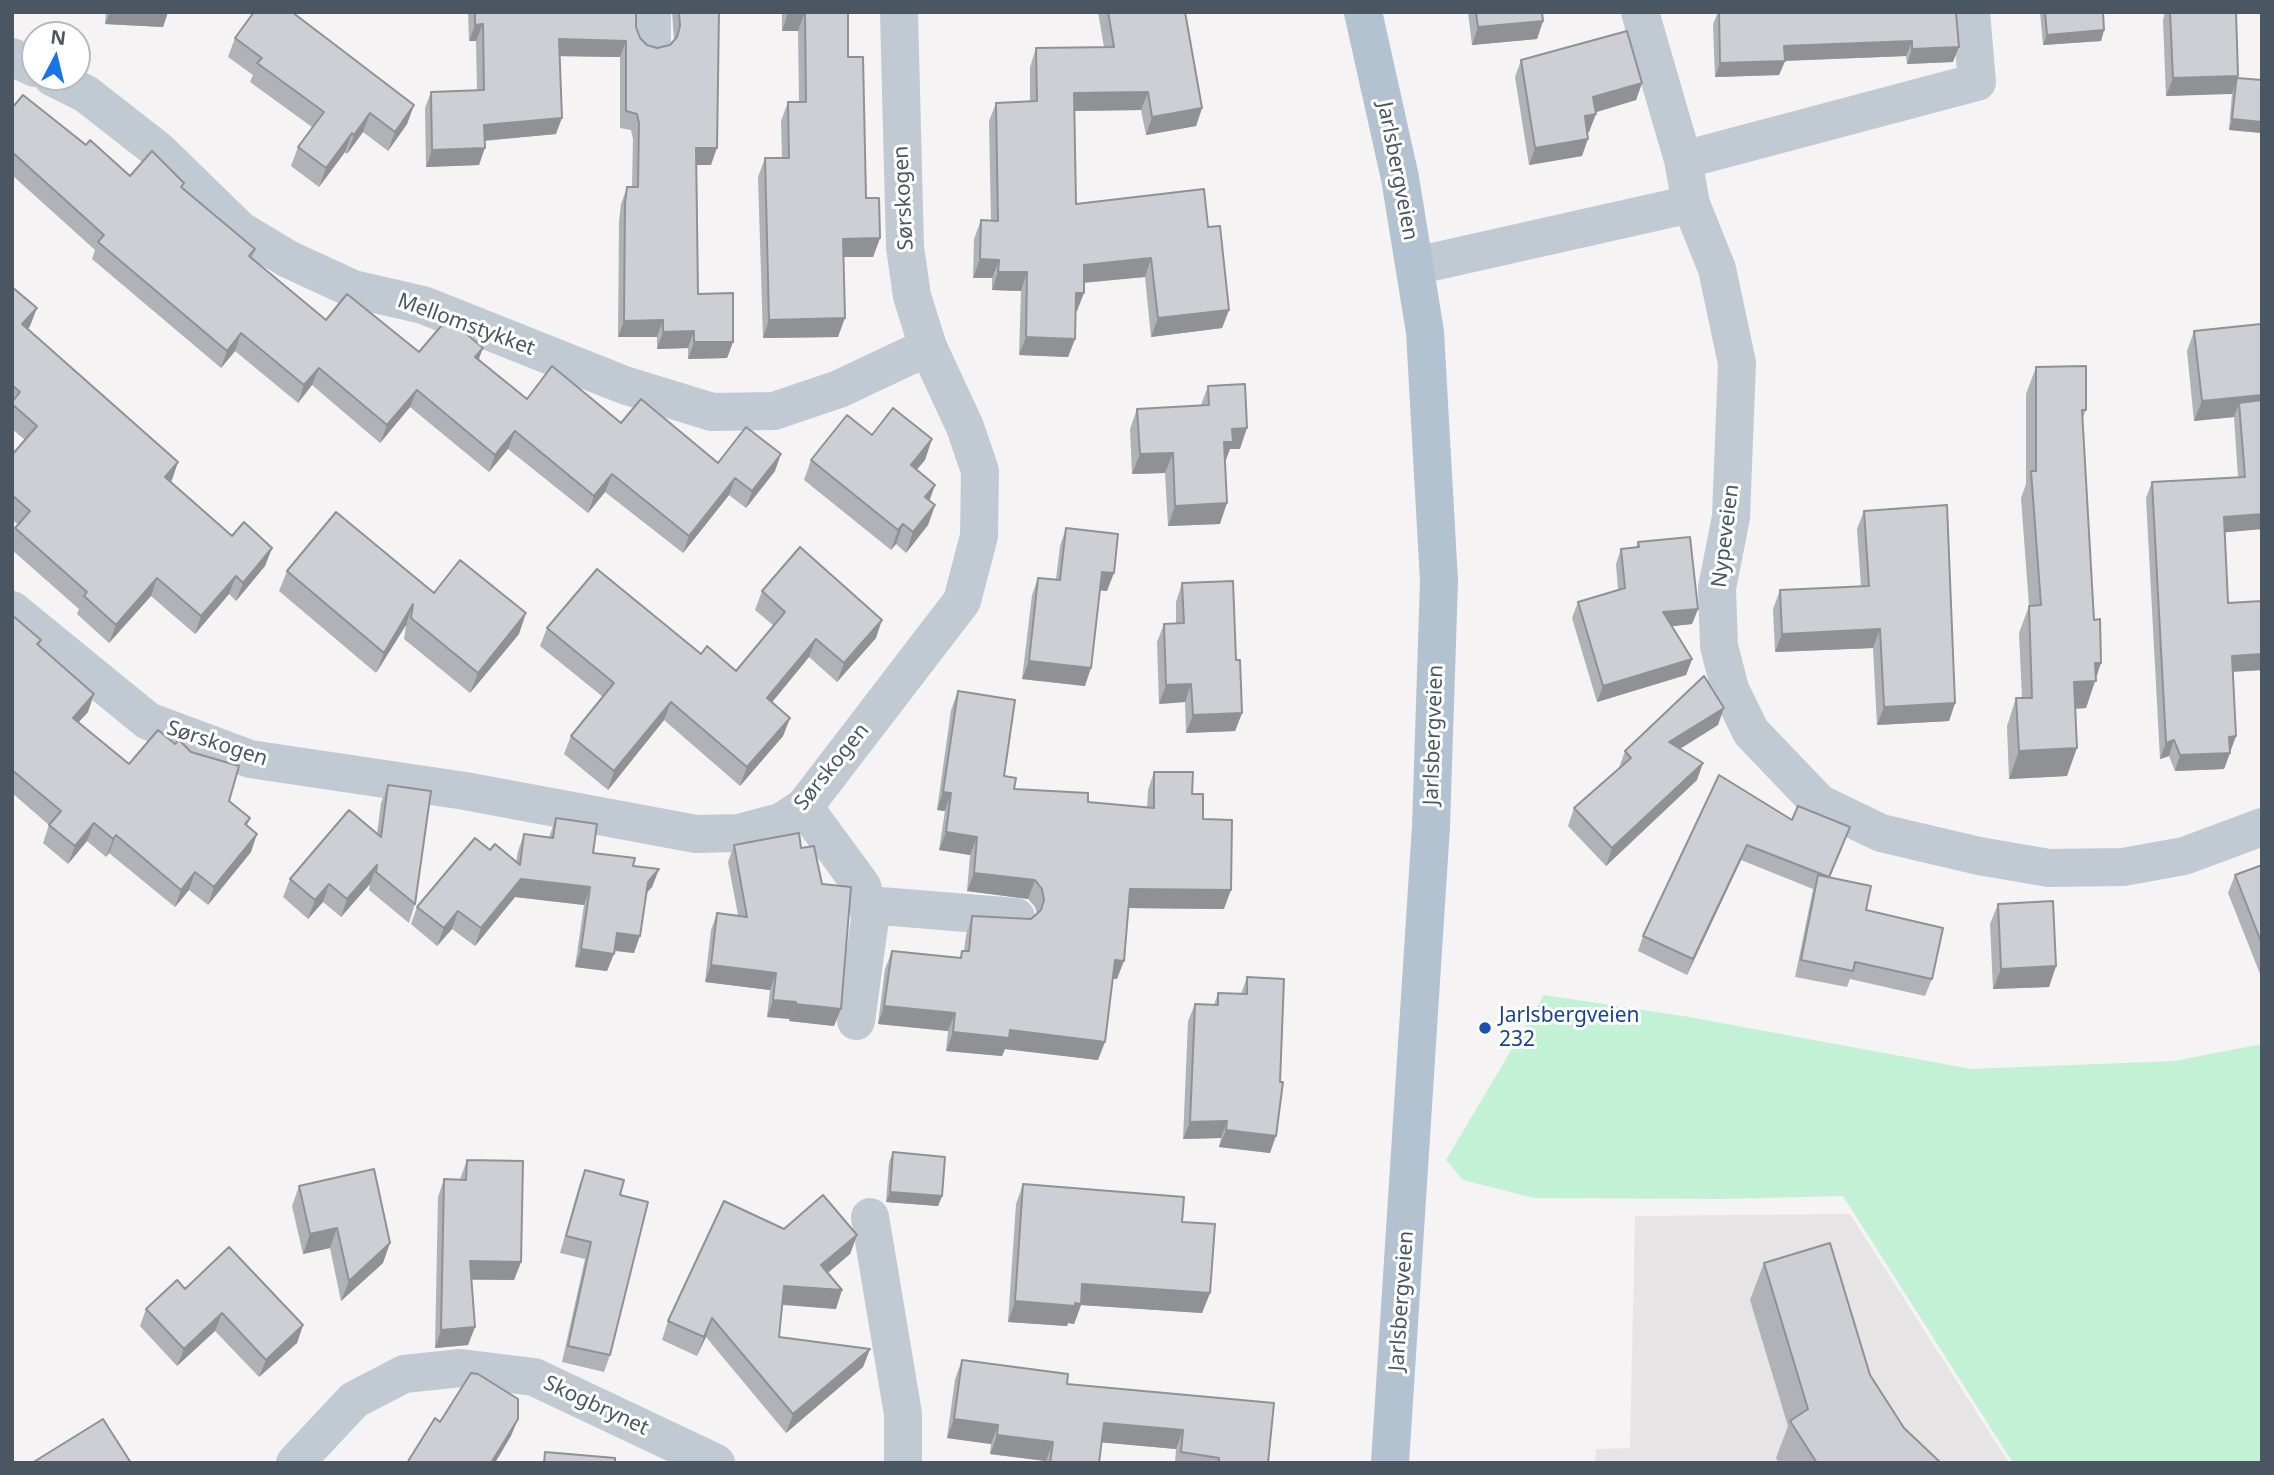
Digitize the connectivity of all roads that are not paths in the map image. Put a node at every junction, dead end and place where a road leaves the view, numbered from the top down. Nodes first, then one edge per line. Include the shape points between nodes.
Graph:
1 (899, 12) edge
2 (1363, 12) edge
3 (1640, 12) edge
4 (1971, 12) edge
5 (77, 91) edge
6 (1683, 160) junction
7 (1691, 204) junction
8 (1415, 266) junction
9 (928, 347) junction
10 (12, 610) edge
11 (804, 807) junction
12 (2262, 827) edge
13 (868, 905) junction
14 (1016, 917) edge
15 (856, 1021) dead end
16 (870, 1217) dead end
17 (295, 1463) edge
18 (716, 1463) edge
19 (904, 1463) edge
20 (1390, 1463) edge

1 - 9 street, Sørskogen via 905,247 912,296
2 - 8 main road, Jarlsbergveien via 1398,165
3 - 6 street, Nypeveien
4 - 6 street via 1976,82
5 - 9 street, Mellomstykket via 159,151 240,230 288,259 353,289 423,305 624,385 712,412 774,411 839,388
6 - 7 street, Nypeveien
7 - 8 street
7 - 12 street, Nypeveien via 1717,269 1737,363 1731,517 1717,588 1719,646 1730,689 1751,732 1818,803 1881,833 1979,856 2049,868 2123,867 2184,856
8 - 20 main road, Jarlsbergveien via 1425,332 1439,581 1431,826
9 - 11 street, Sørskogen via 980,471 979,536 961,601
10 - 11 street, Sørskogen via 148,721 250,759 465,791 696,834 739,833 781,822
11 - 13 street via 862,886
13 - 14 street
13 - 15 street
16 - 19 street via 903,1413
17 - 18 street, Skogbrynet via 354,1400 404,1374 461,1368 534,1377

